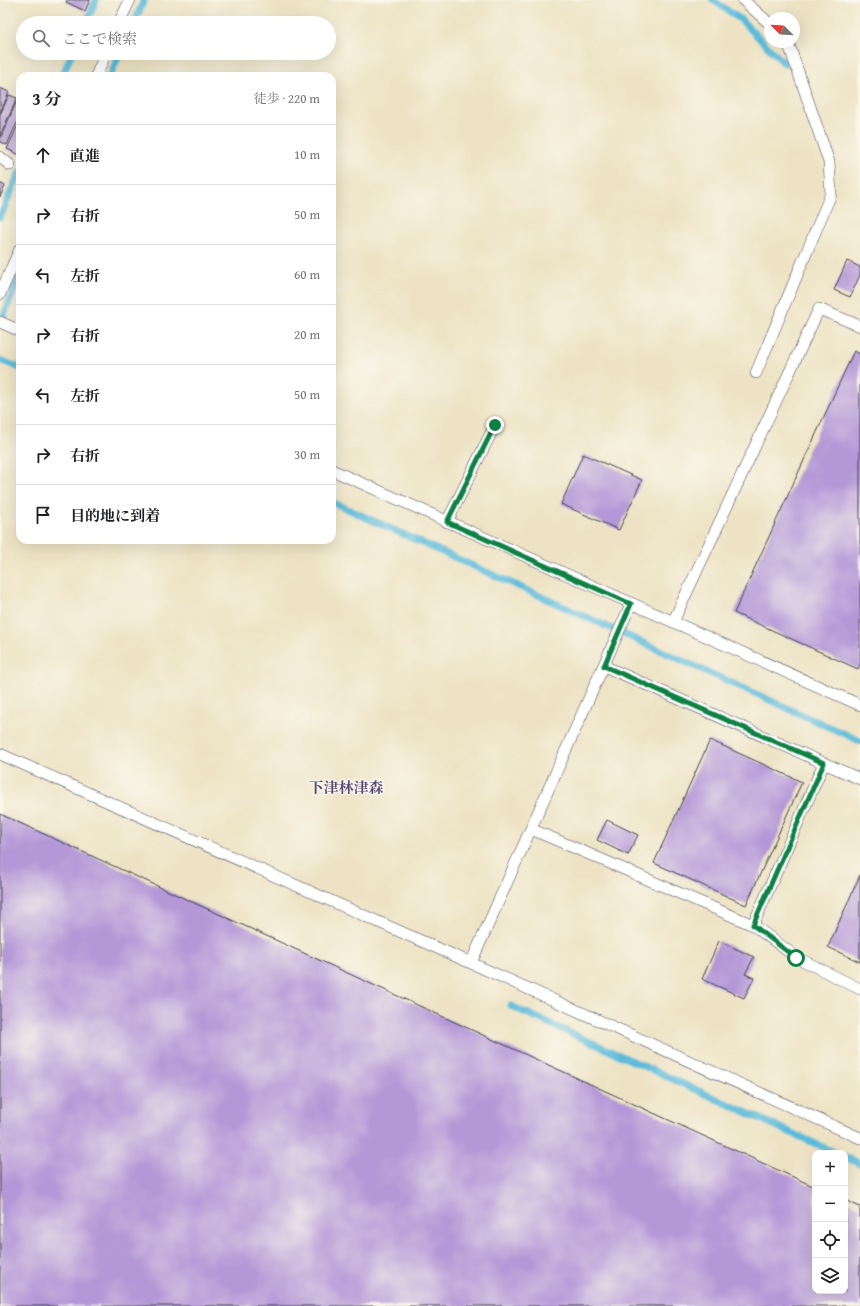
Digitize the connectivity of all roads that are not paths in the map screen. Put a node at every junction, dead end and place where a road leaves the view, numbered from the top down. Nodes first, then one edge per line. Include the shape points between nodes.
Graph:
1 (130, 0) edge
2 (743, 0) edge
3 (123, 16) edge
4 (764, 19) edge
5 (790, 48) edge
6 (103, 60) edge
7 (98, 72) edge
8 (0, 156) edge
9 (10, 165) dead end
10 (16, 258) edge
11 (0, 294) edge
12 (0, 322) edge
13 (860, 326) edge
14 (16, 329) edge
15 (756, 373) dead end
16 (495, 425) dead end
17 (336, 472) edge
18 (447, 522) junction
19 (631, 604) junction
20 (673, 622) junction
21 (604, 666) junction
22 (860, 705) edge
23 (0, 754) edge
24 (824, 763) junction
25 (860, 779) edge
26 (531, 829) junction
27 (753, 925) junction
28 (471, 963) junction
29 (860, 989) edge
30 (860, 1138) edge

1 - 3 lane
2 - 4 lane
5 - 15 lane via 829,162 831,194
6 - 7 lane
8 - 9 lane
10 - 11 lane
12 - 14 lane
13 - 20 lane via 819,309
16 - 18 lane
17 - 18 lane
18 - 19 lane
19 - 20 lane
19 - 21 lane
20 - 22 lane
21 - 24 lane
21 - 26 lane
23 - 28 lane
24 - 25 lane
24 - 27 lane
26 - 27 lane
26 - 28 lane
27 - 29 lane via 796,958
28 - 30 lane

